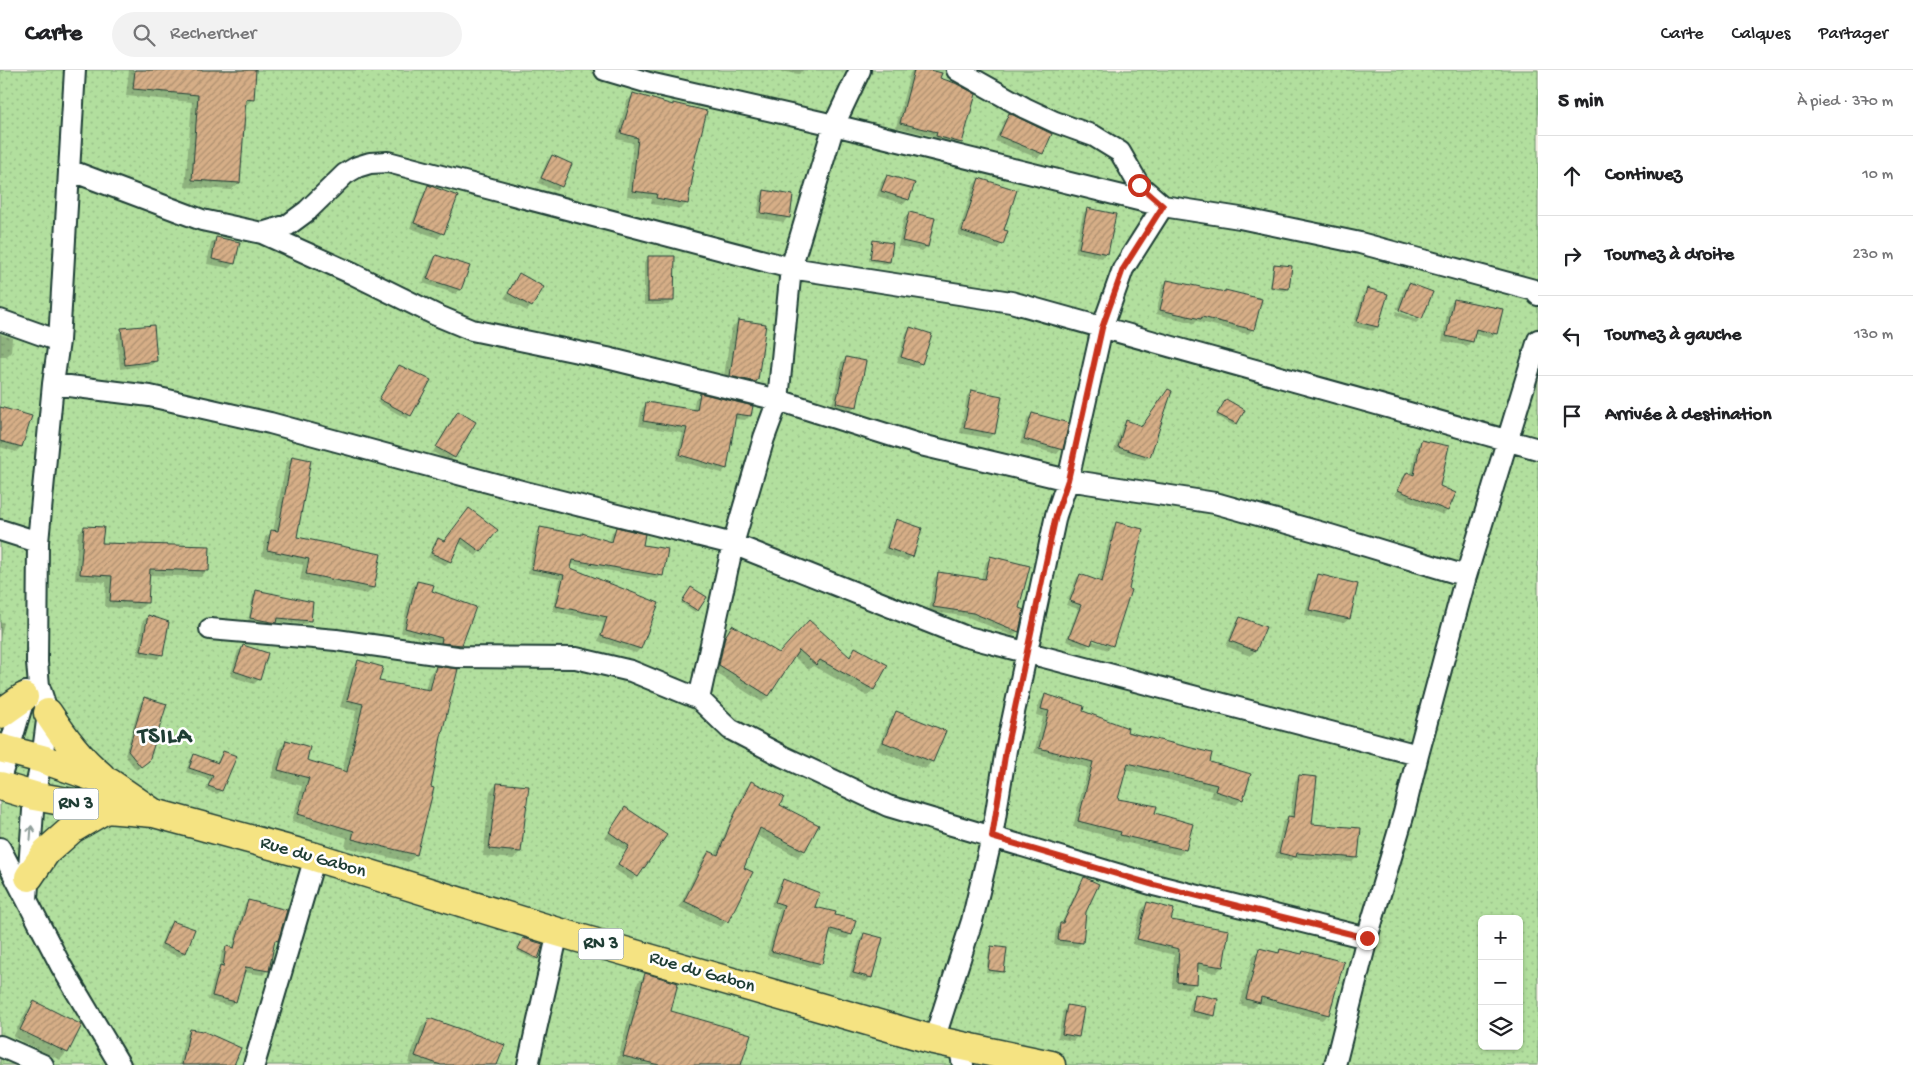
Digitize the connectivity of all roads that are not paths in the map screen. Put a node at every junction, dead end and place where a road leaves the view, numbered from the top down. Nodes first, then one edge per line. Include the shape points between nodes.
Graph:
1 (75, 70) edge
2 (604, 70) edge
3 (860, 70) edge
4 (957, 70) edge
5 (834, 125) junction
6 (68, 170) junction
7 (1163, 206) junction
8 (262, 233) junction
9 (791, 268) junction
10 (1538, 295) edge
11 (0, 320) edge
12 (1102, 328) junction
13 (1538, 340) edge
14 (59, 341) junction
15 (53, 384) junction
16 (778, 400) junction
17 (1508, 441) junction
18 (1538, 449) edge
19 (1068, 480) junction
20 (0, 530) edge
21 (38, 542) junction
22 (733, 544) junction
23 (1466, 576) junction
24 (210, 629) dead end
25 (1027, 653) junction
26 (37, 662) junction
27 (24, 697) junction
28 (699, 699) junction
29 (48, 713) junction
30 (0, 714) edge
31 (5, 749) edge
32 (1418, 755) junction
33 (42, 759) junction
34 (0, 779) edge
35 (0, 786) edge
36 (34, 796) junction
37 (108, 796) junction
38 (992, 837) junction
39 (0, 848) edge
40 (315, 857) junction
41 (28, 888) junction
42 (558, 932) junction
43 (1367, 938) junction
44 (0, 1046) edge
45 (952, 1050) edge
46 (1046, 1064) edge
47 (43, 1065) edge
48 (120, 1065) edge
49 (254, 1065) edge
50 (528, 1065) edge
51 (1335, 1065) edge

1 - 6 street
2 - 5 street
3 - 5 street
4 - 7 street via 1025,108 1094,136 1120,152 1139,185
5 - 7 street
5 - 9 street
6 - 8 street via 202,220
6 - 14 street
7 - 10 street via 1360,243 1534,290
7 - 12 street via 1123,269
8 - 9 street via 288,225 344,174 370,163 388,162
8 - 16 street via 472,330 607,358
9 - 12 street via 1011,302
9 - 16 street
11 - 14 street
12 - 17 street
12 - 19 street
13 - 17 street
14 - 15 street
15 - 21 street
15 - 22 street via 150,396 270,423
16 - 19 street via 921,444
16 - 22 street
17 - 18 street
17 - 23 street
19 - 23 street via 1215,503
19 - 25 street via 1056,515
20 - 21 street
21 - 26 street
22 - 25 street via 964,636
22 - 28 street
23 - 32 street
24 - 28 street via 336,640 457,657 576,658 630,671
25 - 32 street
25 - 38 street via 1006,750
26 - 27 street
26 - 29 street via 39,686
27 - 30 highway
27 - 31 street
28 - 38 street via 730,729 888,806
29 - 33 street
29 - 37 highway
31 - 33 highway, Rue du Gabon / RN 3
31 - 34 street
32 - 43 street
33 - 36 street
33 - 37 highway, Rue du Gabon / RN 3
35 - 36 highway, Rue du Gabon / RN 3
36 - 37 highway, Rue du Gabon / RN 3
41 -> 36 street
37 - 40 highway, Rue du Gabon / RN 3 via 154,813
37 - 41 highway via 46,852
38 - 43 street via 1154,885
38 - 45 street via 972,921
39 - 41 street via 5,861
40 - 42 highway, Rue du Gabon / RN 3
40 - 49 street
41 - 48 street via 61,966
42 - 45 highway, Rue du Gabon / RN 3
42 - 50 street
43 - 51 street
44 - 47 street
45 - 46 highway, Rue du Gabon / RN 3

